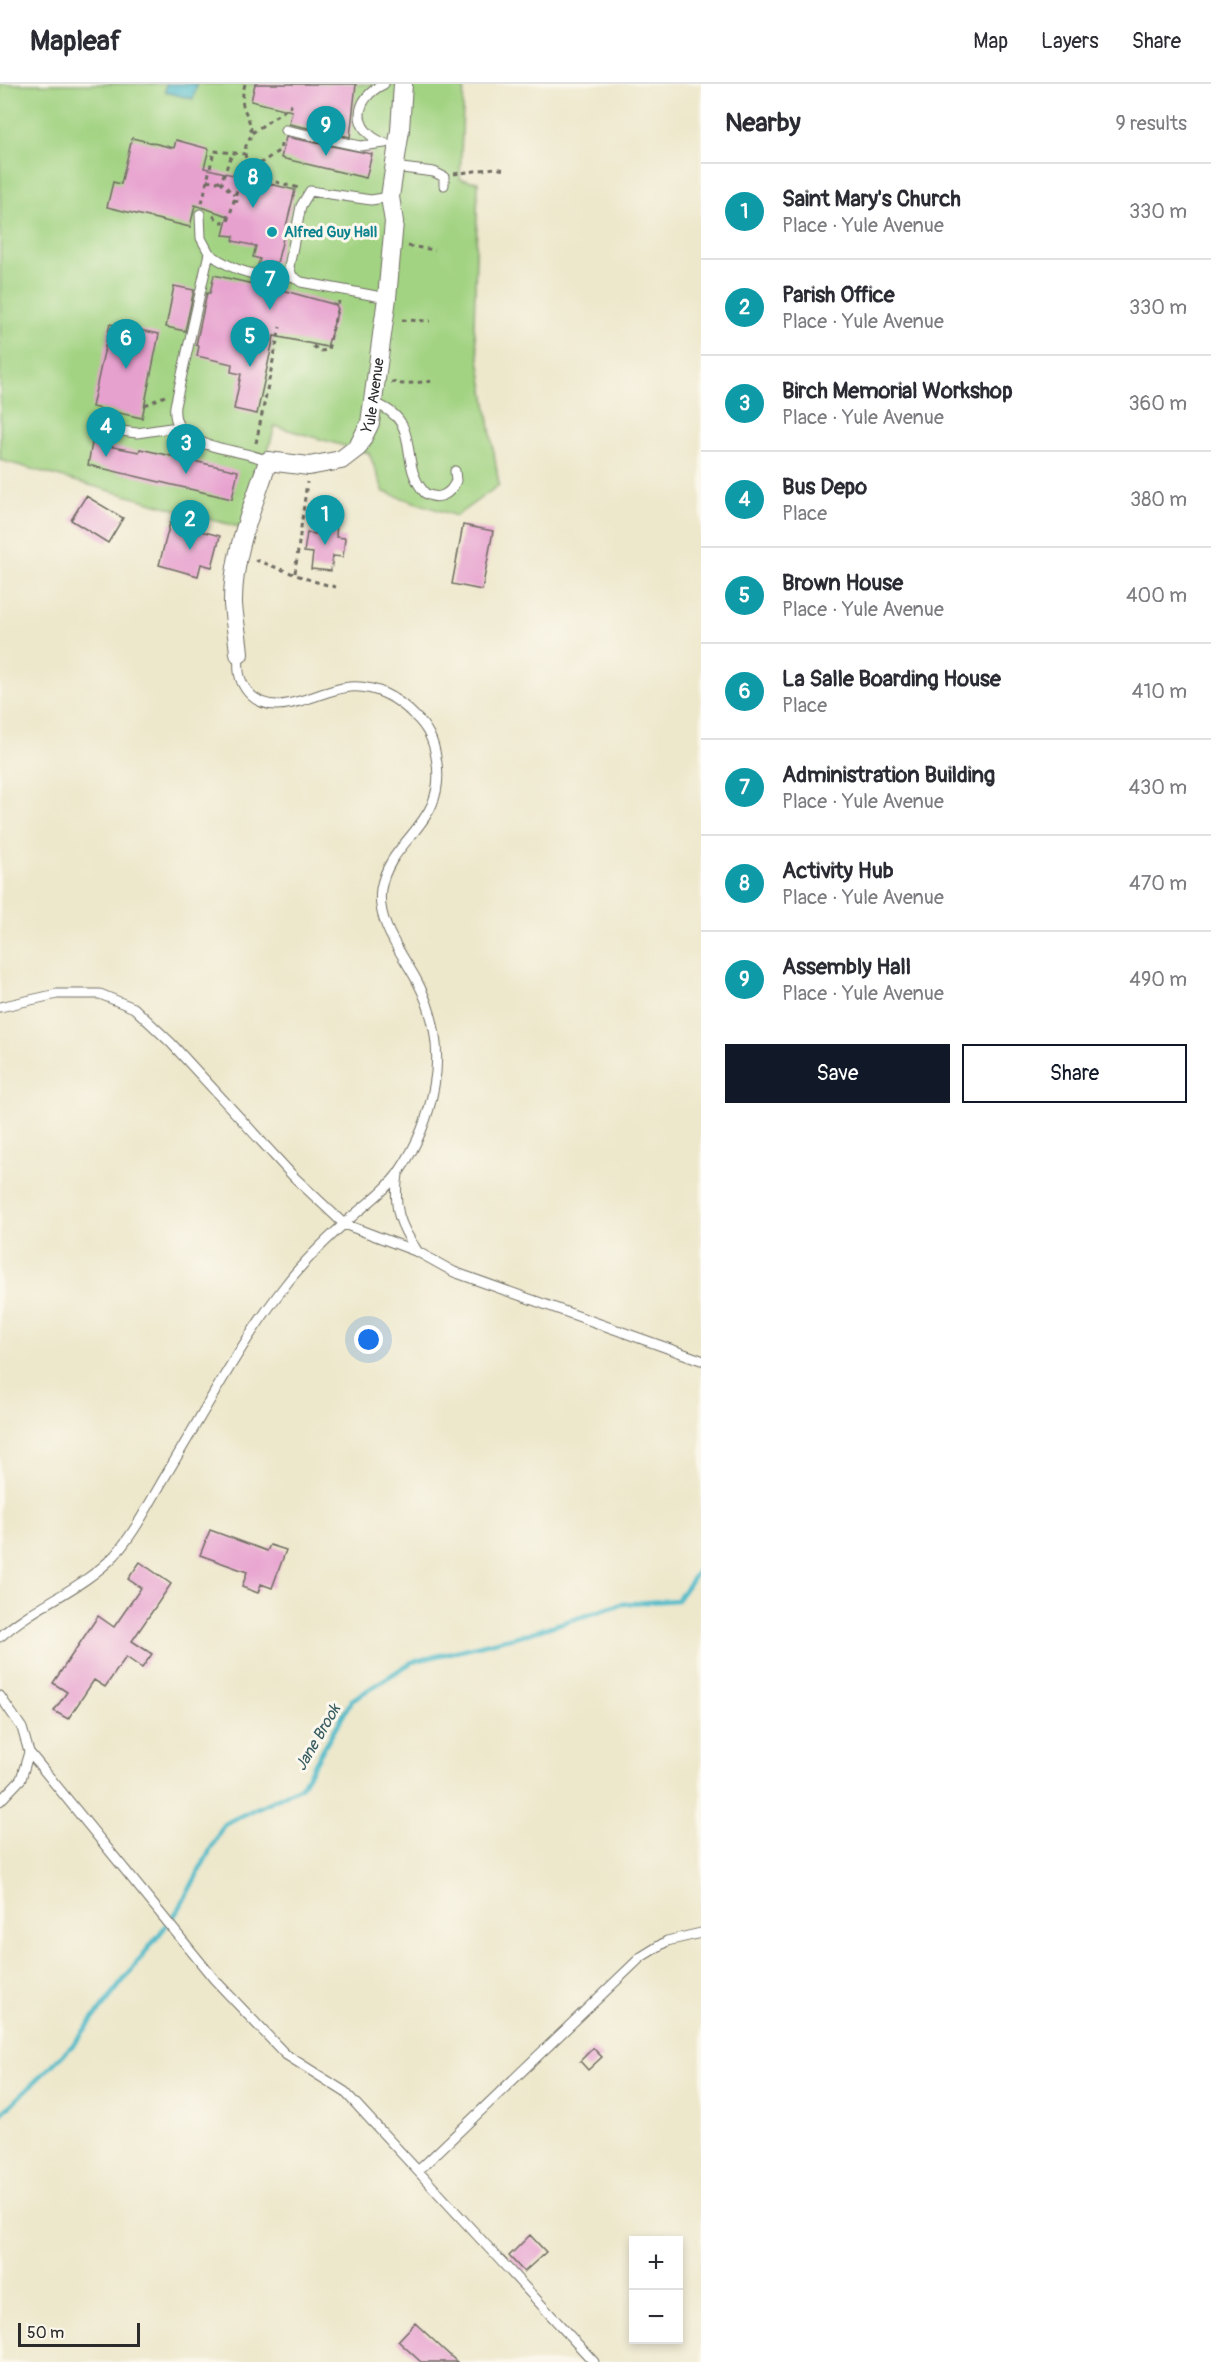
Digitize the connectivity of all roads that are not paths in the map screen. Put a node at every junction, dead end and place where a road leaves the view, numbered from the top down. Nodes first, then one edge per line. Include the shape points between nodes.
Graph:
1 (384, 84) edge
2 (402, 84) edge
3 (285, 129) road end
4 (391, 144) junction
5 (394, 167) junction
6 (444, 181) road end
7 (390, 197) junction
8 (200, 214) dead end
9 (209, 253) junction
10 (292, 276) junction
11 (387, 298) junction
12 (374, 403) junction
13 (177, 427) junction
14 (113, 430) dead end
15 (260, 457) junction
16 (455, 471) dead end
17 (239, 654) joint
18 (0, 1007) edge
19 (398, 1174) junction
20 (344, 1224) junction
21 (418, 1252) junction
22 (701, 1360) edge
23 (0, 1637) edge
24 (0, 1696) edge
25 (29, 1752) junction
26 (0, 1801) edge
27 (701, 1933) edge
28 (417, 2171) junction
29 (594, 2362) edge

1 - 4 lane via 363,100 359,114 367,129
2 - 4 street, Yule Avenue
3 - 4 lane via 360,146
4 - 5 street, Yule Avenue
5 - 6 lane via 434,172
5 - 7 street, Yule Avenue
7 - 10 lane via 377,200 308,193 291,253
7 - 11 street, Yule Avenue via 394,222
8 - 9 lane via 201,238
9 - 10 lane via 248,273
9 - 13 lane via 176,406
10 - 11 lane via 301,282
11 - 12 street, Yule Avenue
12 - 15 street, Yule Avenue via 365,435 354,452 334,463 309,466
12 - 16 lane via 391,410 401,420 413,468 425,493 435,497 447,493 455,485
13 - 14 lane via 137,433
13 - 15 lane via 193,440
15 - 17 street via 233,604
17 - 19 lane via 242,682 262,703 289,704 350,687 375,689 398,700 418,718 434,743 440,777 434,803 393,860 381,888 382,913 430,1010 437,1051 434,1086 422,1131
18 - 20 lane via 57,994 100,994 134,1008 294,1177
19 - 20 lane
19 - 21 lane via 394,1201 405,1233
20 - 21 lane
20 - 23 lane via 283,1288 139,1523 115,1555
21 - 22 lane via 454,1272
24 - 25 lane via 22,1728
25 - 26 lane via 21,1779
25 - 28 lane via 214,1979 285,2054 345,2092
27 - 28 lane via 667,1941 641,1957
28 - 29 lane

